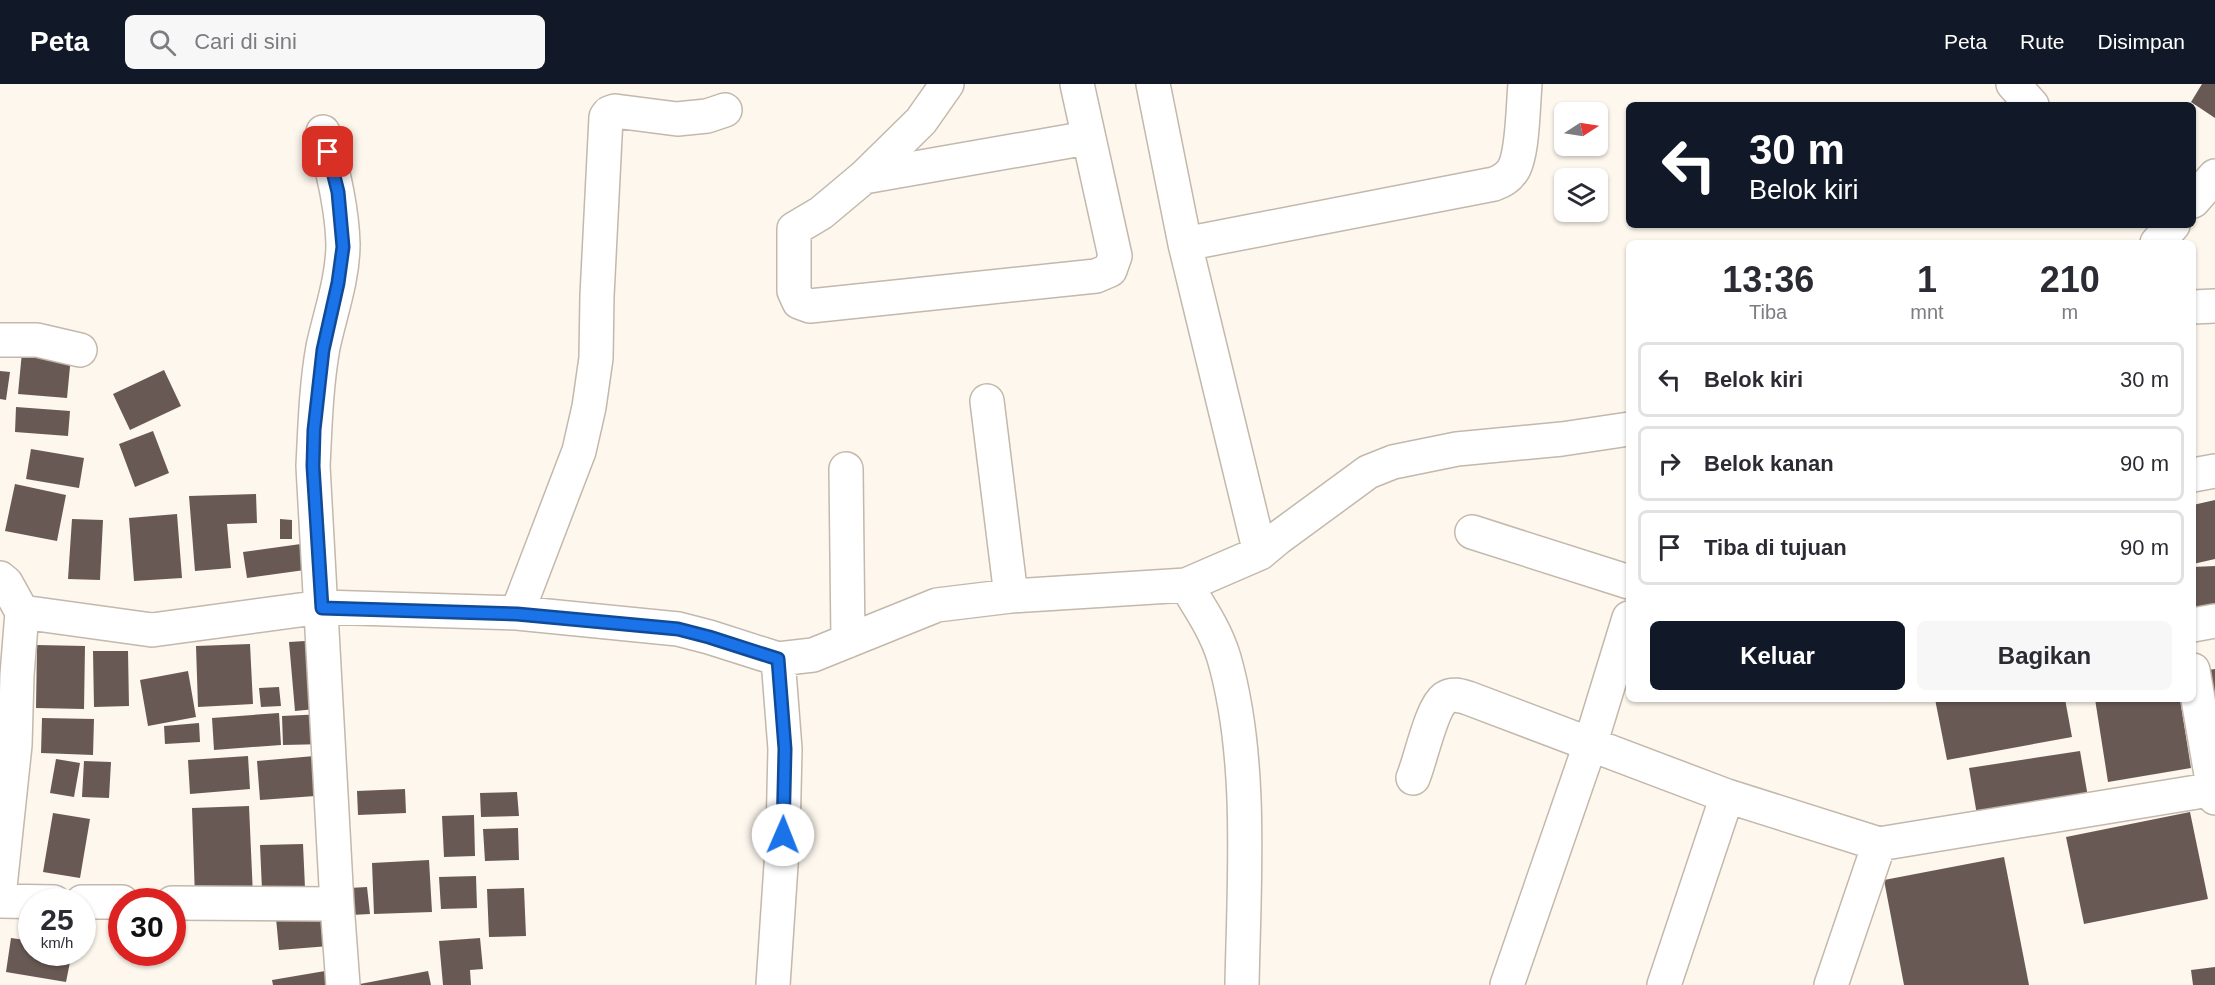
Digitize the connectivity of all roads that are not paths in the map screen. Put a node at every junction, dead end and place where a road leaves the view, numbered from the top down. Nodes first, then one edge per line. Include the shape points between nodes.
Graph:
1 (947, 84) edge
2 (1077, 84) edge
3 (1153, 84) edge
4 (1525, 84) edge
5 (2013, 84) edge
6 (2029, 102) edge
7 (725, 110) dead end
8 (323, 132) dead end
9 (1087, 138) junction
10 (2215, 176) edge
11 (864, 177) junction
12 (2196, 198) edge
13 (2144, 228) edge
14 (2170, 228) edge
15 (2154, 240) edge
16 (2160, 240) edge
17 (1185, 244) junction
18 (2215, 306) edge
19 (2196, 307) edge
20 (0, 340) edge
21 (80, 350) dead end
22 (987, 401) dead end
23 (1626, 429) edge
24 (846, 469) dead end
25 (2215, 471) edge
26 (2196, 474) edge
27 (1472, 532) dead end
28 (1260, 553) junction
29 (0, 578) edge
30 (1626, 581) edge
31 (1186, 585) junction
32 (1011, 596) junction
33 (322, 608) junction
34 (22, 612) junction
35 (517, 614) junction
36 (2215, 621) edge
37 (2196, 624) edge
38 (1626, 628) edge
39 (848, 641) junction
40 (778, 659) junction
41 (2196, 687) edge
42 (1590, 744) junction
43 (1413, 778) dead end
44 (2214, 792) edge
45 (1727, 796) junction
46 (1879, 844) junction
47 (0, 888) edge
48 (0, 901) edge
49 (18, 901) edge
50 (186, 903) edge
51 (337, 904) junction
52 (343, 985) edge
53 (773, 985) edge
54 (1242, 985) edge
55 (1507, 985) edge
56 (1664, 985) edge
57 (1831, 985) edge

1 - 11 street via 921,121
2 - 9 street
3 - 17 street
4 - 17 street via 1518,160 1504,180
5 - 6 street
7 - 35 street via 694,118 615,111 606,117 596,358 589,407 579,451
8 - 33 street via 338,192 343,247 323,350 314,430
9 - 11 street
9 - 11 street via 1115,256 1110,270 1096,276 810,306 799,302 794,291 794,229 821,213
10 - 12 street
13 - 15 street
14 - 16 street
17 - 28 street
18 - 19 street
20 - 21 street via 37,340
22 - 32 street
23 - 28 street via 1457,449 1393,462 1368,472
24 - 39 street
25 - 26 street
27 - 30 street
28 - 31 street
29 - 34 street
31 - 32 street
31 - 54 street via 1212,628 1223,656 1237,725 1245,808
32 - 39 street via 937,605
33 - 34 street via 152,630
33 - 35 street
33 - 51 street
34 - 47 street via 15,745
35 - 40 street via 678,629
36 - 37 street
38 - 42 street
39 - 40 street via 813,655
40 - 53 street via 785,749
41 - 44 street
42 - 43 street via 1453,694 1440,704
42 - 45 street
42 - 55 street
44 - 46 street
45 - 46 street
45 - 56 street
46 - 57 street
48 - 49 street
50 - 51 street
51 - 52 street

